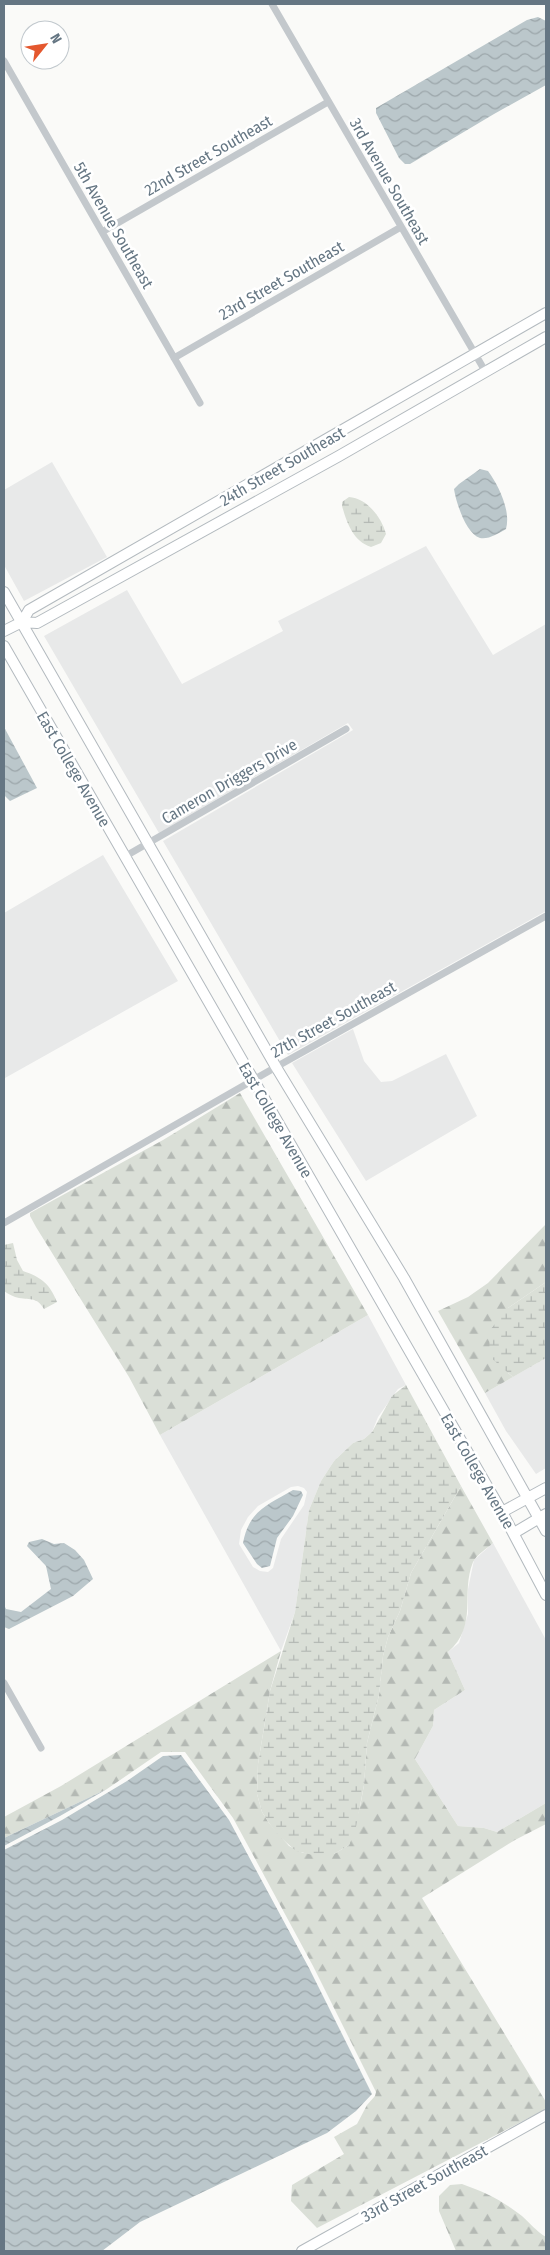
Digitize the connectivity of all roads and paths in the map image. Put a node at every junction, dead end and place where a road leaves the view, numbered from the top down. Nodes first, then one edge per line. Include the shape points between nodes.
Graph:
1 (272, 4) edge
2 (4, 61) edge
3 (328, 102) junction
4 (401, 227) junction
5 (102, 232) junction
6 (546, 313) edge
7 (546, 337) edge
8 (474, 354) junction
9 (174, 358) junction
10 (485, 371) junction
11 (200, 403) dead end
12 (4, 592) edge
13 (22, 622) junction
14 (4, 631) edge
15 (4, 646) edge
16 (346, 729) dead end
17 (148, 844) junction
18 (124, 857) junction
19 (546, 916) edge
20 (276, 1067) junction
21 (253, 1080) junction
22 (4, 1223) edge
23 (546, 1488) edge
24 (528, 1498) junction
25 (502, 1512) junction
26 (543, 1516) edge
27 (546, 1531) edge
28 (514, 1533) junction
29 (546, 1595) edge
30 (4, 1683) edge
31 (41, 1748) dead end
32 (546, 2115) edge
33 (302, 2251) edge

1 - 3 street, 3rd Avenue Southeast
2 - 5 street, 5th Avenue Southeast
3 - 4 street, 3rd Avenue Southeast
3 - 5 street, 22nd Street Southeast
4 - 8 street, 3rd Avenue Southeast
4 - 9 street, 23rd Street Southeast
5 - 9 street, 5th Avenue Southeast
6 - 8 main road, 24th Street Southeast
7 - 10 main road, 24th Street Southeast
8 - 10 street, 3rd Avenue Southeast
8 - 13 main road, 24th Street Southeast via 29,610
9 - 11 street, 5th Avenue Southeast
10 - 13 main road, 24th Street Southeast via 340,456 42,620
12 - 13 main road, East College Avenue
13 - 14 main road, 24th Street Southeast
13 - 17 main road, East College Avenue
15 - 18 main road, East College Avenue
16 - 17 street, Cameron Driggers Drive
17 - 18 street, Cameron Driggers Drive
17 - 20 main road, East College Avenue
18 - 21 main road, East College Avenue
19 - 20 street, 27th Street Southeast
20 - 21 street, 27th Street Southeast
20 - 24 main road, East College Avenue via 404,1278
21 - 22 street, 27th Street Southeast
21 - 25 main road, East College Avenue
23 - 24 main road
24 - 25 main road
24 - 26 main road, East College Avenue
25 - 28 main road, East College Avenue
26 - 27 main road, East College Avenue
26 - 28 main road
28 - 29 main road, East College Avenue
30 - 31 street
32 - 33 main road, 33rd Street Southeast

